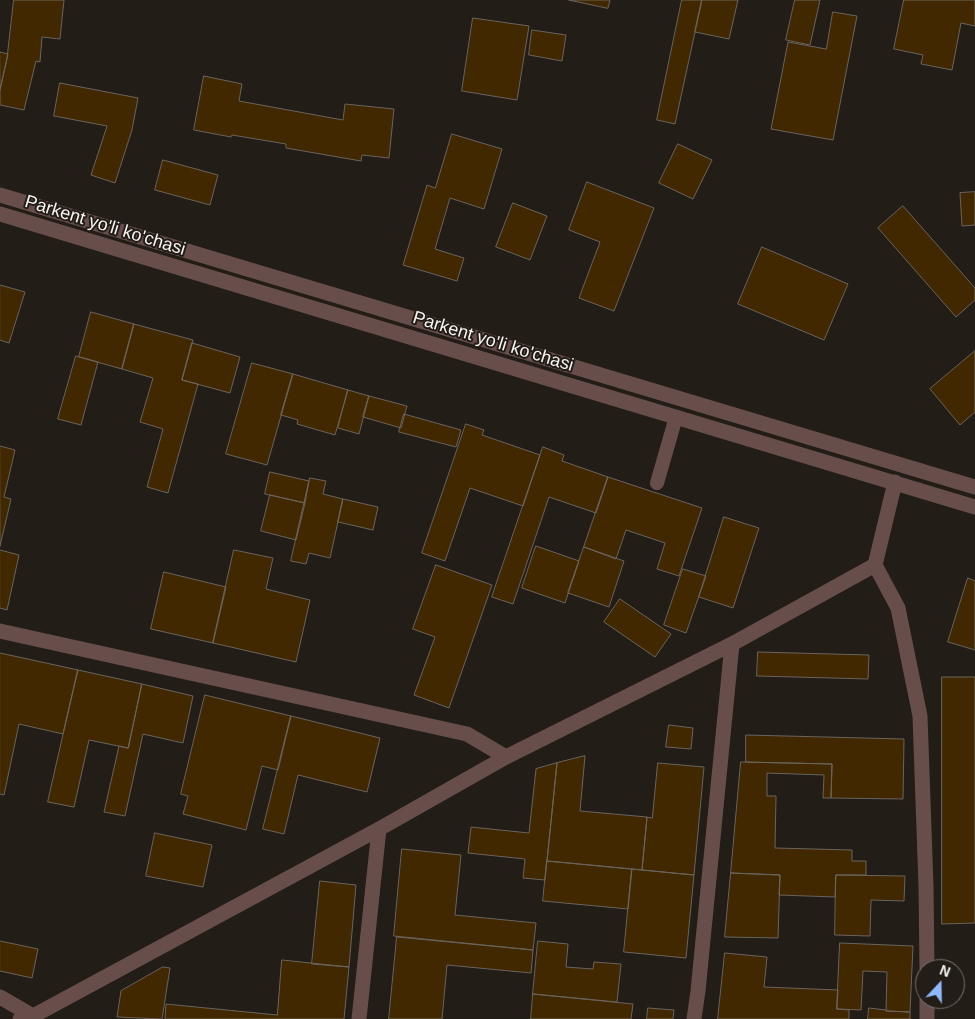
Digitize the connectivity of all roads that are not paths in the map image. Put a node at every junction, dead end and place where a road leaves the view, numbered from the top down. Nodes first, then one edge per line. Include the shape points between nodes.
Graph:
1 (0, 195) edge
2 (0, 214) edge
3 (676, 417) junction
4 (895, 482) junction
5 (657, 483) dead end
6 (975, 487) edge
7 (975, 506) edge
8 (875, 565) junction
9 (0, 631) edge
10 (732, 644) junction
11 (506, 757) junction
12 (379, 829) junction
13 (927, 959) edge
14 (0, 997) edge
15 (26, 1017) edge
16 (359, 1019) edge
17 (694, 1019) edge

1 - 6 street, Parkent yo'li ko'chasi
2 - 3 street, Parkent yo'li ko'chasi
3 - 4 street, Parkent yo'li ko'chasi
3 - 5 lane
4 - 7 street, Parkent yo'li ko'chasi
4 - 8 street
8 - 10 street
8 - 13 street via 898,608 920,716
9 - 11 street via 467,734
10 - 11 street
10 - 17 street
11 - 12 street
12 - 15 street
12 - 16 street
14 - 15 street

